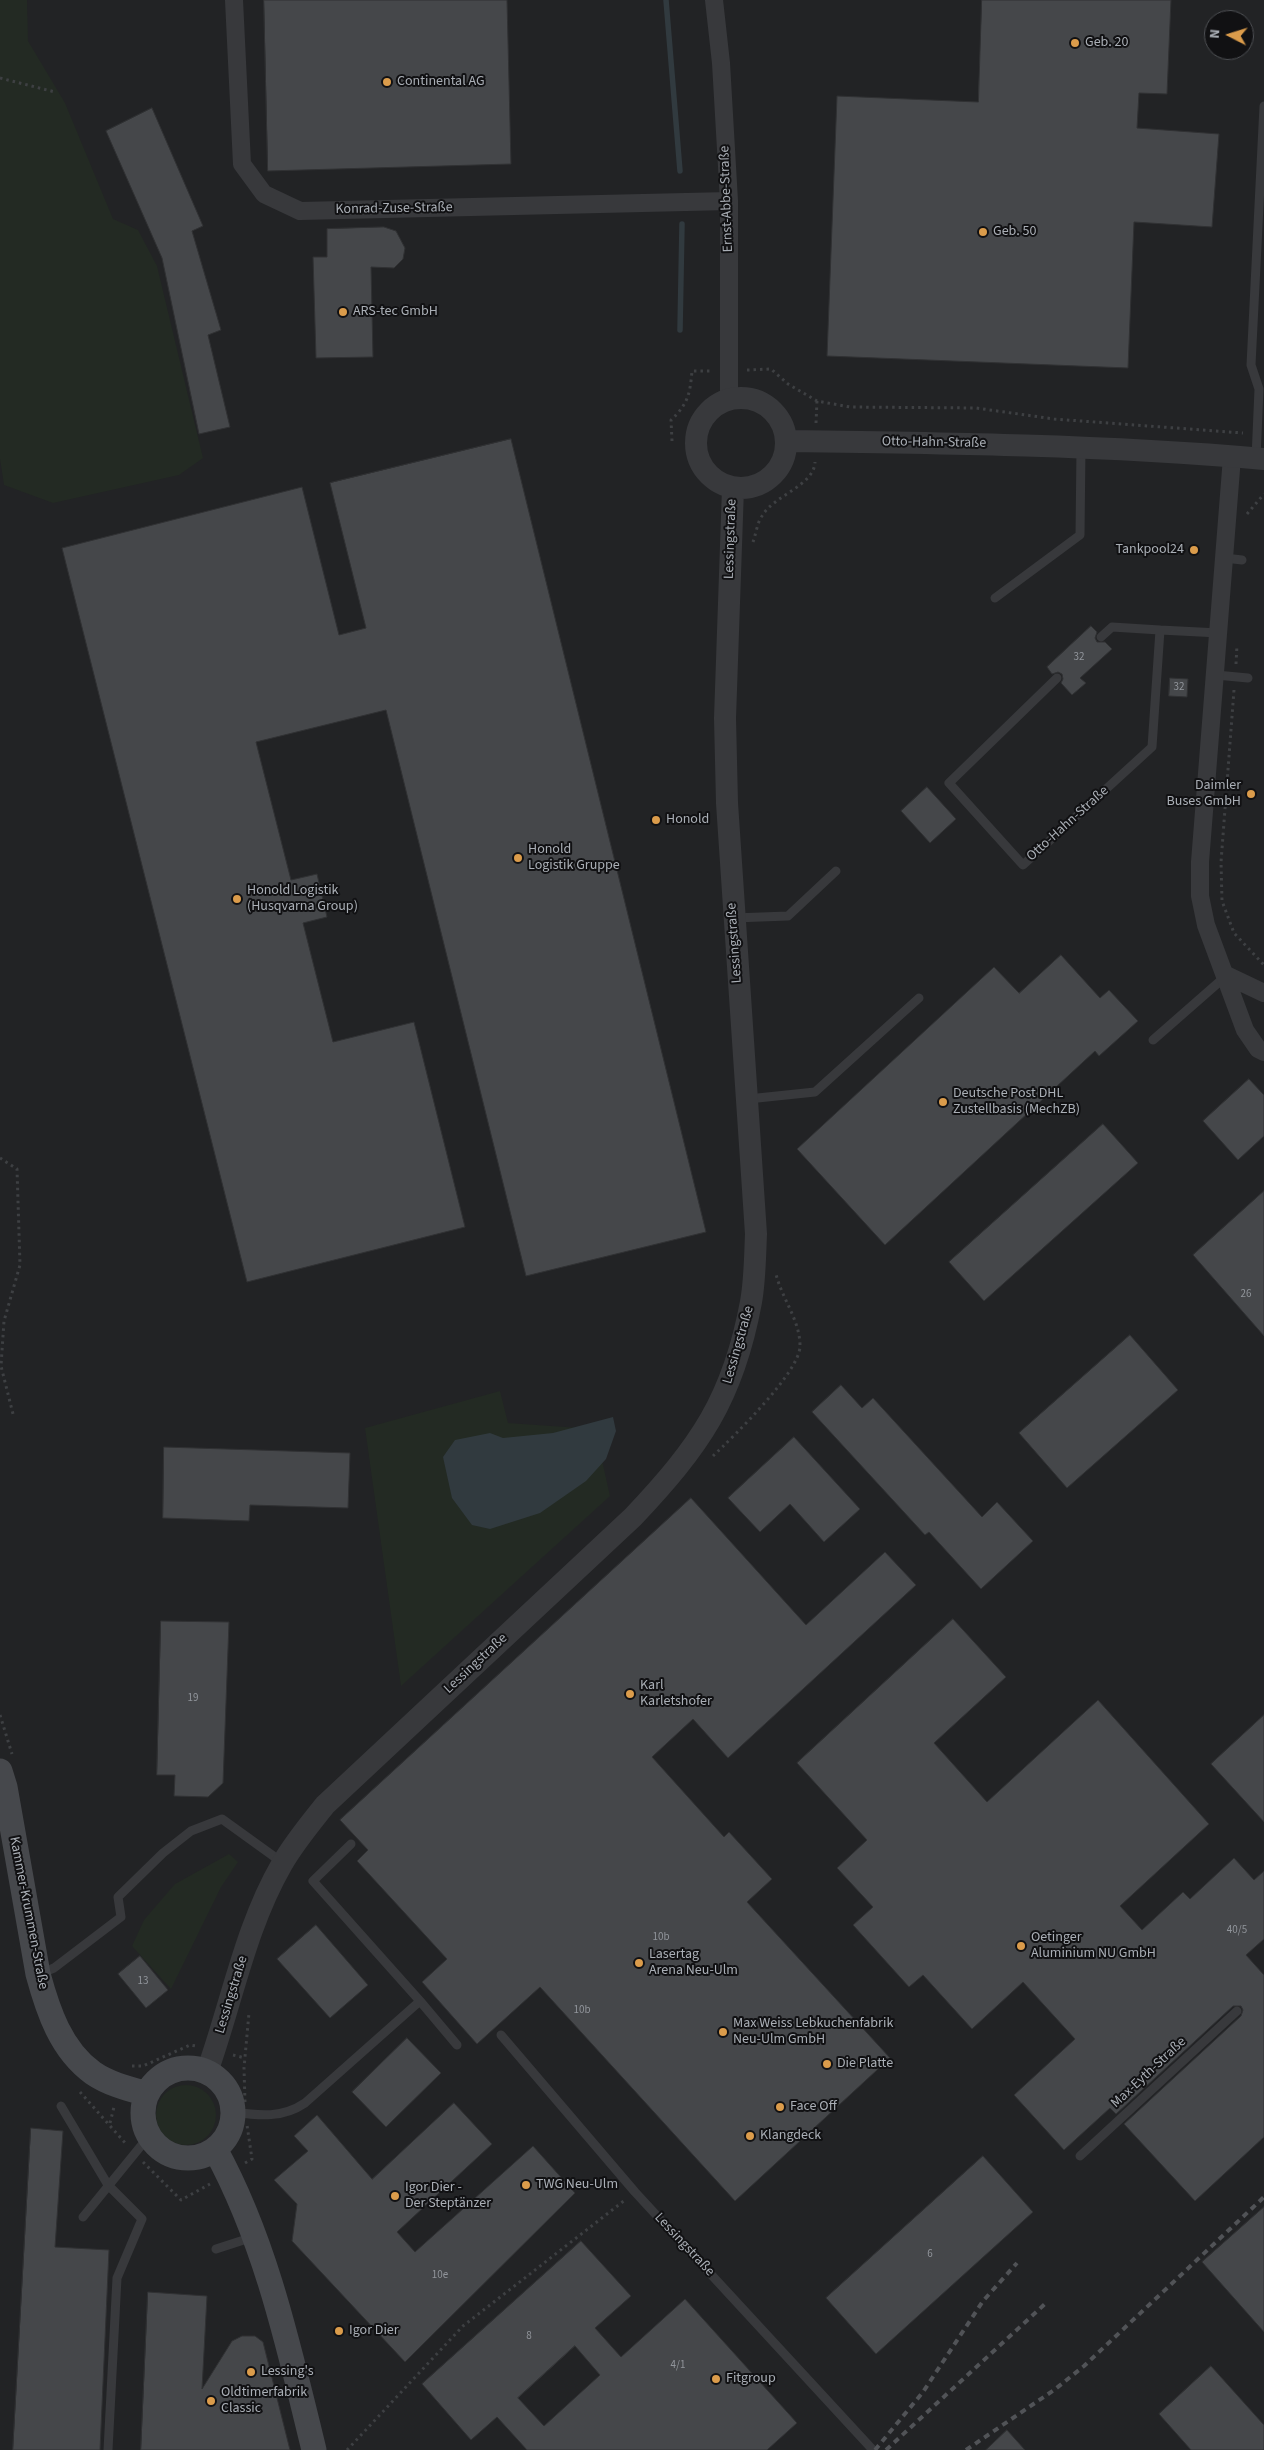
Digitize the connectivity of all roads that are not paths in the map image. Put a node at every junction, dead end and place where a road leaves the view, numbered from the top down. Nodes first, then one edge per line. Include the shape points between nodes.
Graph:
1 (234, 0) edge
2 (714, 0) edge
3 (1264, 106) edge
4 (1262, 179) edge
5 (729, 201) junction
6 (1261, 390) edge
7 (729, 399) junction
8 (786, 441) junction
9 (1081, 447) junction
10 (1232, 457) junction
11 (1260, 459) edge
12 (733, 488) junction
13 (995, 598) dead end
14 (1160, 630) junction
15 (1220, 633) junction
16 (1101, 637) dead end
17 (1216, 675) junction
18 (1057, 678) dead end
19 (1248, 678) dead end
20 (836, 871) dead end
21 (734, 918) junction
22 (1226, 976) junction
23 (1264, 993) edge
24 (919, 998) dead end
25 (1153, 1040) dead end
26 (1264, 1052) edge
27 (748, 1099) junction
28 (0, 1771) edge
29 (351, 1844) dead end
30 (283, 1863) junction
31 (38, 1974) junction
32 (420, 2000) junction
33 (1237, 2011) dead end
34 (501, 2035) dead end
35 (457, 2045) dead end
36 (211, 2060) junction
37 (147, 2094) junction
38 (61, 2106) dead end
39 (234, 2112) junction
40 (149, 2136) junction
41 (215, 2149) junction
42 (1080, 2156) dead end
43 (108, 2186) junction
44 (83, 2218) dead end
45 (255, 2236) junction
46 (216, 2249) dead end
47 (108, 2450) edge
48 (314, 2450) edge
49 (873, 2450) edge

1 - 5 street, Konrad-Zuse-Straße via 242,164 264,194 300,211
2 - 5 street, Ernst-Abbe-Straße
3 - 4 lane
4 - 6 lane via 1251,365
5 - 7 street, Ernst-Abbe-Straße
6 - 11 lane via 1257,434
7 - 8 street via 751,399 765,404 784,427
7 - 12 street via 708,410 698,430 697,451 709,476
8 - 9 street, Otto-Hahn-Straße
8 - 12 street via 785,455 771,478 760,485
9 - 10 street, Otto-Hahn-Straße
9 - 13 lane via 1080,535
10 - 11 street, Otto-Hahn-Straße
10 - 15 street via 1233,559
12 - 21 street, Lessingstraße via 725,718
14 - 15 lane
14 - 16 lane via 1112,627
14 - 18 lane, Otto-Hahn-Straße via 1152,746 1023,865 949,783
15 - 17 street
17 - 19 lane
17 - 22 street via 1200,896 1206,925
20 - 21 lane via 788,916
21 - 27 street, Lessingstraße
22 - 23 street
22 - 25 lane
22 - 26 street via 1245,1030 1258,1050
24 - 27 lane via 815,1092
27 - 30 street, Lessingstraße via 756,1234 751,1300 732,1376 699,1440 670,1478 633,1517 325,1805
28 - 31 main road, Kammer-Krummen-Straße
29 - 32 lane via 313,1881
30 - 31 lane via 222,1819 192,1831 162,1852 118,1897 121,1917 54,1968
30 - 36 street, Lessingstraße via 241,1961
31 - 37 main road, Kammer-Krummen-Straße via 60,2036 94,2074
32 - 35 lane
32 - 39 lane via 292,2111 274,2115
33 - 42 lane, Max-Eyth-Straße
34 - 49 lane, Lessingstraße via 635,2192
36 - 37 main road via 195,2068 166,2073
36 - 39 main road via 230,2095
37 - 40 main road via 143,2109
38 - 43 lane
39 - 41 main road via 231,2127
40 - 41 main road via 157,2146 180,2158 196,2158
40 - 43 lane
41 - 45 main road
43 - 44 lane
43 - 47 lane via 142,2219 117,2278
45 - 46 lane
45 - 48 main road via 291,2355

